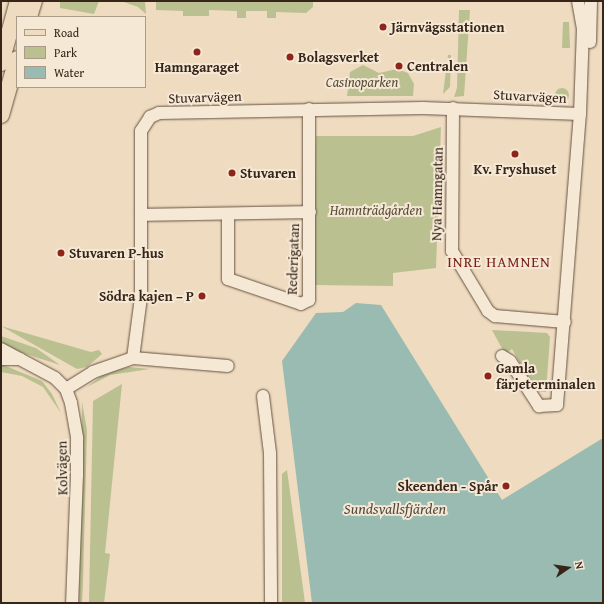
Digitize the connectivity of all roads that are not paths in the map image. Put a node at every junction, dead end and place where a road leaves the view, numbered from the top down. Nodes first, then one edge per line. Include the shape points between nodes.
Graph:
1 (18, 1) edge
2 (34, 1) edge
3 (578, 1) edge
4 (592, 1) edge
5 (29, 16) edge
6 (16, 62) edge
7 (1, 63) edge
8 (581, 78) junction
9 (4, 93) edge
10 (453, 108) junction
11 (309, 109) junction
12 (580, 114) junction
13 (1, 115) edge
14 (310, 212) junction
15 (228, 214) junction
16 (141, 215) junction
17 (565, 322) junction
18 (1, 349) edge
19 (502, 356) dead end
20 (133, 358) junction
21 (1, 359) edge
22 (20, 359) junction
23 (228, 366) dead end
24 (66, 389) junction
25 (263, 396) dead end
26 (72, 603) edge
27 (271, 603) edge

1 - 7 main road
2 - 5 main road
3 - 8 street via 583,29
4 - 8 street via 588,59
6 - 9 main road
8 - 12 street
9 - 13 main road
10 - 11 street, Stuvarvägen
10 - 12 street, Stuvarvägen
10 - 17 street, Nya Hamngatan via 452,251 494,316
11 - 14 street, Rederigatan
11 - 16 street, Stuvarvägen via 159,113 150,116 141,131
12 - 17 street
14 - 15 street, Rederigatan
14 - 15 street, Rederigatan via 310,300 301,304 228,279
15 - 16 street, Rederigatan
16 - 20 street, Stuvarvägen via 140,320
17 - 19 street via 556,405 538,406 510,361
18 - 22 street
20 - 23 street
20 - 24 street via 93,372
21 - 22 street
22 - 24 street via 40,368
24 - 26 street, Kolvägen via 77,438
25 - 27 street via 270,453

